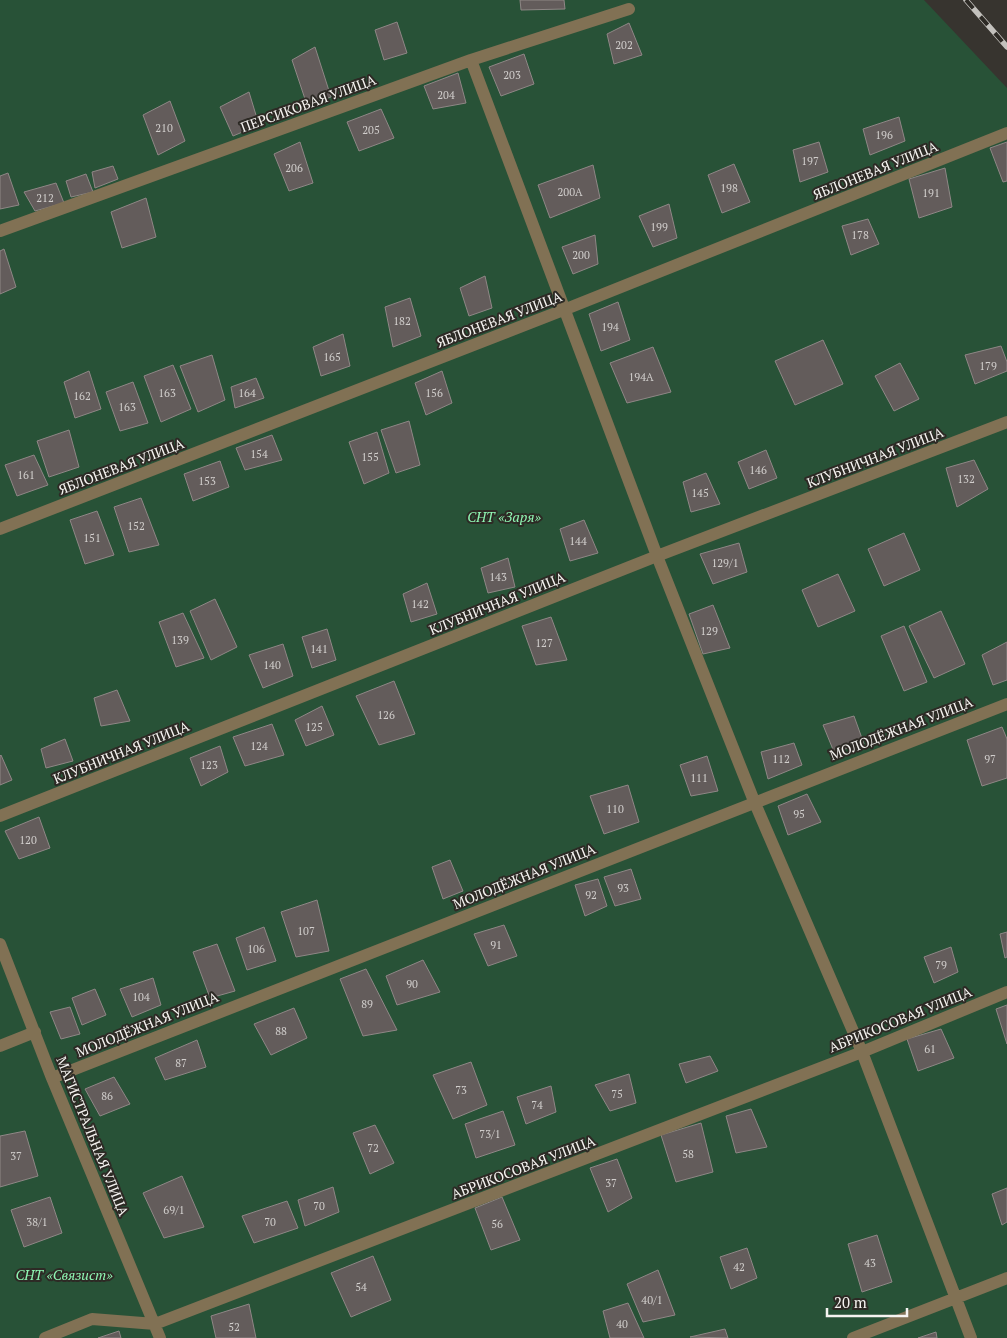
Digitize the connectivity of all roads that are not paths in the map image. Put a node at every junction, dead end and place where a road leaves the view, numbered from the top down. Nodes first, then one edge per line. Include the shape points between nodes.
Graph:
1 (629, 9) dead end
2 (471, 60) junction
3 (1007, 133) edge
4 (0, 231) edge
5 (566, 309) junction
6 (1007, 422) edge
7 (0, 529) edge
8 (657, 556) junction
9 (1007, 704) edge
10 (754, 801) junction
11 (0, 816) edge
12 (0, 944) edge
13 (1007, 992) edge
14 (35, 1032) junction
15 (0, 1046) edge
16 (862, 1052) junction
17 (52, 1078) junction
18 (1007, 1278) edge
19 (956, 1298) junction
20 (155, 1324) junction
21 (45, 1338) edge
22 (160, 1338) edge
23 (853, 1338) edge
24 (971, 1338) edge

1 - 2 street, ПЕРСИКОВАЯ УЛИЦА
2 - 4 street, ПЕРСИКОВАЯ УЛИЦА
2 - 5 street
3 - 5 street, ЯБЛОНЕВАЯ УЛИЦА
5 - 7 street, ЯБЛОНЕВАЯ УЛИЦА
5 - 8 street
6 - 8 street, КЛУБНИЧНАЯ УЛИЦА
8 - 10 street
8 - 11 street, КЛУБНИЧНАЯ УЛИЦА
9 - 10 street, МОЛОДЁЖНАЯ УЛИЦА
10 - 16 street
10 - 17 street, МОЛОДЁЖНАЯ УЛИЦА
12 - 14 street, МАГИСТРАЛЬНАЯ УЛИЦА
13 - 16 street, АБРИКОСОВАЯ УЛИЦА
14 - 15 street
14 - 17 street, МАГИСТРАЛЬНАЯ УЛИЦА
16 - 19 street
16 - 20 street, АБРИКОСОВАЯ УЛИЦА
17 - 20 street, МАГИСТРАЛЬНАЯ УЛИЦА
18 - 19 street
19 - 23 street
19 - 24 street
20 - 21 street, АБРИКОСОВАЯ УЛИЦА via 92,1319
20 - 22 street, МАГИСТРАЛЬНАЯ УЛИЦА

